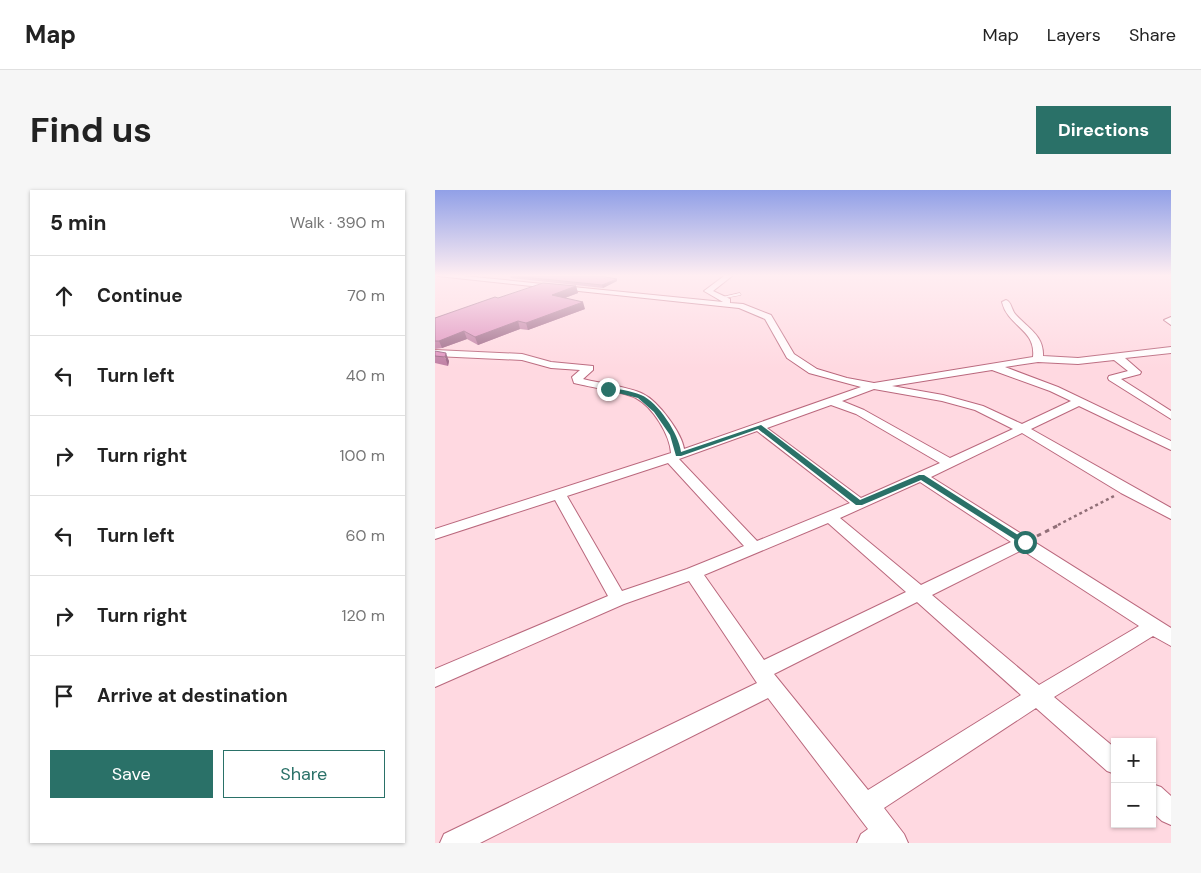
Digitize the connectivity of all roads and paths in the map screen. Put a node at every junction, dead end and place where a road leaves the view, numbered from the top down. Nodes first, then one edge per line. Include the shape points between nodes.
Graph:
1 (741, 306) edge
2 (1007, 306) edge
3 (1171, 318) edge
4 (1171, 322) edge
5 (1171, 350) edge
6 (435, 353) edge
7 (1039, 354) junction
8 (1117, 358) junction
9 (993, 367) junction
10 (873, 386) junction
11 (832, 401) junction
12 (1080, 401) junction
13 (1171, 416) edge
14 (759, 427) junction
15 (1023, 429) junction
16 (1171, 446) edge
17 (674, 456) junction
18 (949, 463) junction
19 (921, 477) junction
20 (1126, 490) junction
21 (559, 494) junction
22 (859, 504) junction
23 (1169, 510) edge
24 (830, 517) junction
25 (435, 534) edge
26 (1025, 542) junction
27 (754, 548) junction
28 (693, 573) junction
29 (921, 594) junction
30 (618, 599) junction
31 (1162, 632) edge
32 (435, 678) edge
33 (766, 678) junction
34 (1038, 696) junction
35 (1111, 760) edge
36 (1156, 799) edge
37 (865, 806) junction
38 (1171, 812) edge
39 (883, 839) edge
40 (453, 843) edge

1 - 10 street via 769,316 790,356 807,368 828,377
2 - 7 street via 1032,335
3 - 4 street via 1168,320
5 - 8 street
6 - 17 street via 522,358 551,365 588,368 577,377 579,381 635,394 656,410 677,443
7 - 8 street via 1084,361
7 - 9 street
8 - 13 street via 1136,372 1113,378
9 - 10 street
9 - 12 street
10 - 11 street
10 - 15 street via 969,404
11 - 14 street
11 - 18 street via 860,412
12 - 15 street
12 - 16 street
14 - 17 street
14 - 22 street
15 - 18 street
15 - 20 street
17 - 21 street
17 - 27 street
18 - 19 street
19 - 22 street
19 - 26 street
20 - 23 street
20 - 26 path
21 - 25 street
21 - 30 street
22 - 24 street
24 - 27 street
24 - 29 street
26 - 29 street
26 - 31 street
27 - 28 street
28 - 30 street
28 - 33 street
29 - 33 street
29 - 34 street
30 - 32 street
31 - 34 street
33 - 37 street
33 - 40 street
34 - 35 street
34 - 37 street
36 - 38 street
37 - 39 street

